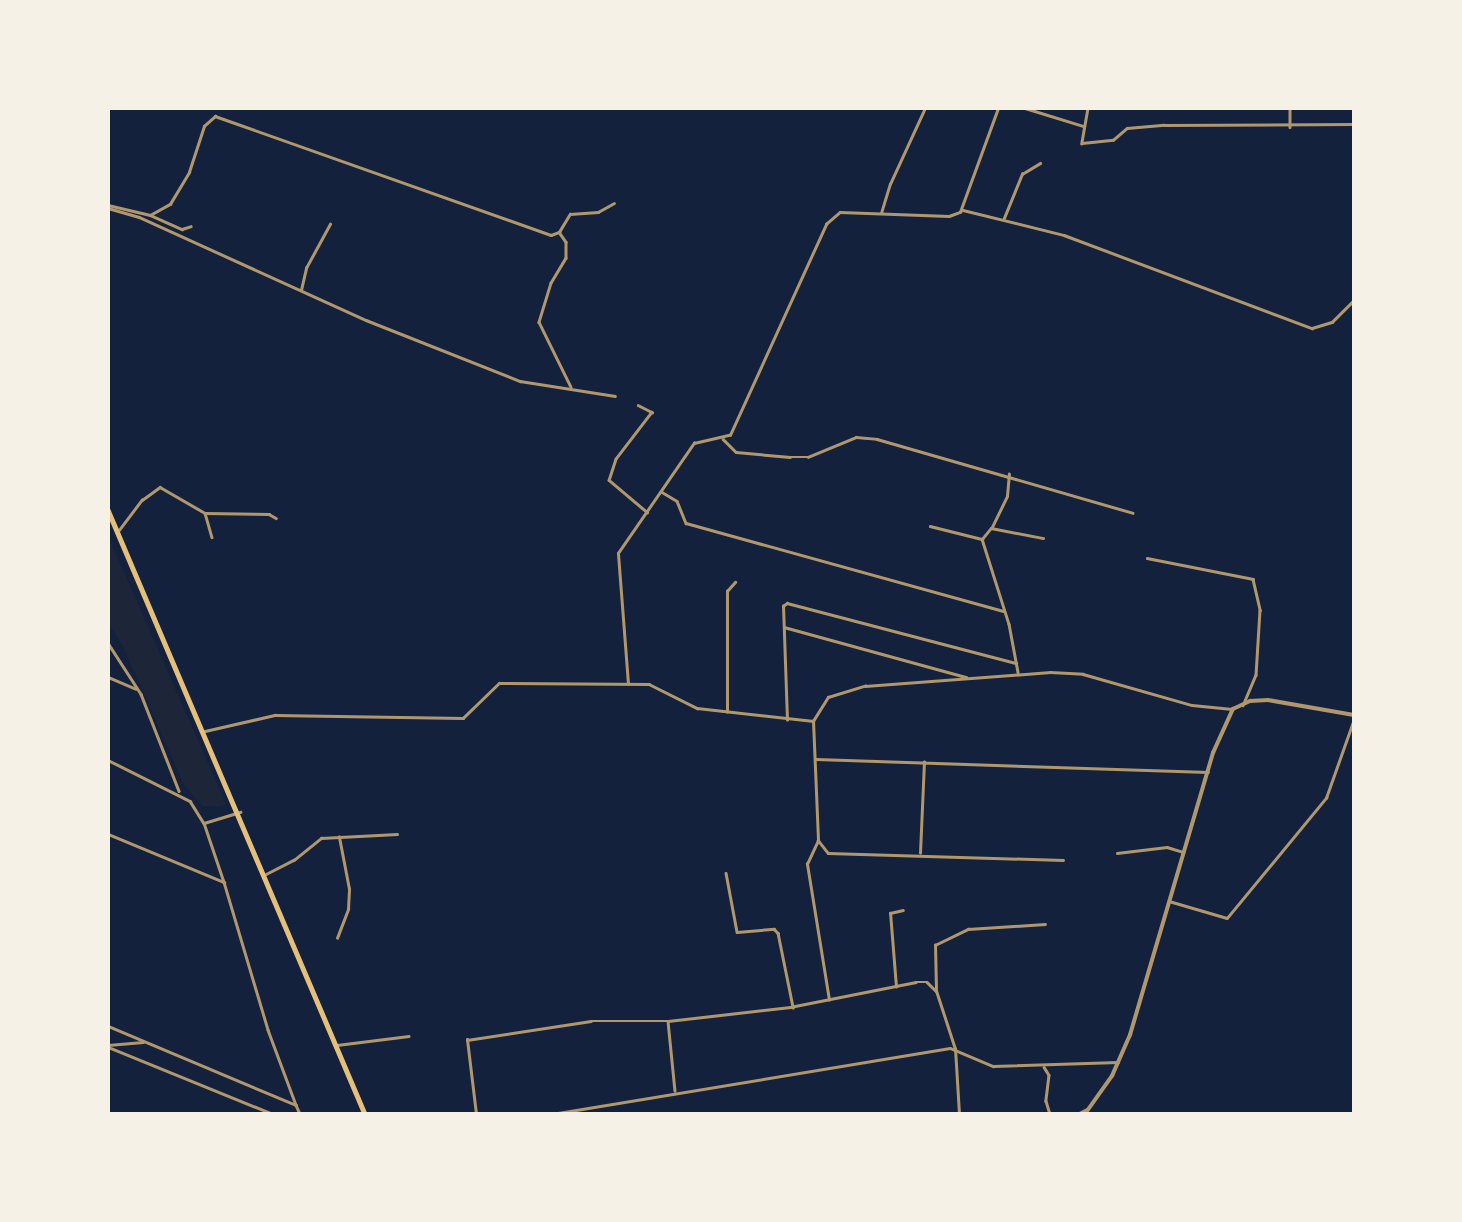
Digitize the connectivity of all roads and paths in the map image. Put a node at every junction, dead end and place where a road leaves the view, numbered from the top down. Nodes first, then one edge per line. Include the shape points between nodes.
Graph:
1 (925, 108) edge
2 (998, 108) edge
3 (1025, 108) edge
4 (1088, 108) edge
5 (1290, 108) edge
6 (1036, 109) edge
7 (1353, 124) edge
8 (1083, 126) junction
9 (1290, 127) junction
10 (1041, 163) dead end
11 (614, 204) dead end
12 (108, 207) edge
13 (963, 210) junction
14 (881, 213) junction
15 (150, 215) junction
16 (1004, 218) junction
17 (330, 223) dead end
18 (191, 226) dead end
19 (559, 232) junction
20 (301, 290) junction
21 (1353, 300) edge
22 (571, 387) junction
23 (615, 396) dead end
24 (638, 405) dead end
25 (723, 439) junction
26 (1009, 474) junction
27 (662, 491) junction
28 (108, 510) edge
29 (647, 512) junction
30 (205, 513) junction
31 (1133, 513) dead end
32 (276, 518) dead end
33 (930, 526) dead end
34 (991, 527) junction
35 (118, 531) junction
36 (212, 537) dead end
37 (1043, 538) dead end
38 (982, 539) junction
39 (1147, 558) dead end
40 (735, 583) dead end
41 (1003, 611) junction
42 (784, 627) junction
43 (108, 643) edge
44 (1016, 663) junction
45 (1018, 672) junction
46 (108, 677) edge
47 (970, 678) junction
48 (628, 684) junction
49 (139, 691) junction
50 (1243, 705) junction
51 (1233, 709) junction
52 (727, 712) junction
53 (1353, 717) edge
54 (787, 720) junction
55 (813, 721) junction
56 (205, 731) junction
57 (815, 759) junction
58 (108, 760) edge
59 (924, 762) junction
60 (1208, 772) junction
61 (179, 792) junction
62 (240, 812) junction
63 (204, 823) junction
64 (108, 834) edge
65 (397, 834) dead end
66 (339, 837) junction
67 (818, 840) junction
68 (1183, 852) junction
69 (920, 853) junction
70 (1117, 853) dead end
71 (1063, 860) dead end
72 (726, 873) dead end
73 (266, 874) junction
74 (224, 883) junction
75 (1169, 901) junction
76 (903, 910) dead end
77 (1045, 924) dead end
78 (337, 938) dead end
79 (896, 987) junction
80 (936, 991) junction
81 (829, 1000) junction
82 (793, 1007) junction
83 (668, 1021) junction
84 (108, 1026) edge
85 (408, 1036) dead end
86 (146, 1042) junction
87 (337, 1045) junction
88 (108, 1046) edge
89 (955, 1049) junction
90 (1118, 1062) junction
91 (1044, 1067) junction
92 (675, 1093) junction
93 (296, 1105) junction
94 (1089, 1109) junction
95 (298, 1113) edge
96 (273, 1114) edge
97 (365, 1114) edge
98 (476, 1114) edge
99 (552, 1114) edge
100 (959, 1114) edge
101 (1050, 1114) edge
102 (1077, 1114) edge
103 (1085, 1114) edge

1 - 14 street
2 - 13 street
3 - 6 street
4 - 8 street
5 - 9 street
6 - 8 street
7 - 9 street
8 - 9 street via 1083,143 1113,140 1127,128 1155,125
10 - 16 street via 1022,174
11 - 19 street via 598,212 570,215
12 - 15 street
12 - 20 street
13 - 14 street via 949,216
13 - 16 street
14 - 25 street via 835,212 826,224 730,435
15 - 18 street via 182,229
15 - 19 street via 170,204 178,193 205,126 215,116 534,230 551,235
16 - 21 street via 1181,276 1312,328 1332,322
17 - 20 street via 306,268
19 - 22 street via 566,243 566,258 551,283 539,323
20 - 22 street via 520,381
22 - 23 street
24 - 29 street via 652,412 609,475 611,485
25 - 26 street via 736,452 808,457 856,437 877,439
25 - 27 street via 694,443
26 - 31 street
26 - 34 street via 1007,496
27 - 29 street
27 - 41 street via 677,501 686,523
28 - 35 main road
29 - 48 street via 617,558
30 - 32 street
30 - 35 street via 168,490 154,488
30 - 36 street
33 - 38 street
34 - 37 street
34 - 38 street
35 - 56 main road
38 - 41 street
39 - 50 street via 1253,579 1260,610 1256,675
40 - 52 street via 727,591
41 - 44 street
42 - 44 street via 783,607 793,603
42 - 47 street
42 - 54 street
43 - 49 street
44 - 45 street
45 - 47 street
45 - 51 street via 1083,674 1192,705
46 - 49 street
47 - 55 street via 864,686 828,697
48 - 52 street via 649,684 697,708
48 - 56 street via 499,683 463,718 275,715
49 - 61 street
50 - 51 street
50 - 53 street via 1268,700
51 - 60 street
52 - 54 street
53 - 75 street via 1326,798 1227,918
54 - 55 street
55 - 57 street
56 - 62 main road
57 - 59 street
57 - 67 street
58 - 61 street
59 - 60 street
59 - 69 street
60 - 68 street
61 - 63 street
62 - 63 street
62 - 73 main road
63 - 74 street
64 - 74 street
65 - 66 street
66 - 73 street via 313,841 294,860
66 - 78 street via 348,909
67 - 69 street via 828,853
67 - 81 street via 807,864
68 - 70 street via 1167,847
68 - 75 street
69 - 71 street
72 - 82 street via 737,932 774,929 778,933
73 - 87 main road
74 - 93 street
75 - 90 street via 1148,981
76 - 79 street via 890,913
77 - 80 street via 968,929 937,942 933,949
79 - 80 street via 923,982
79 - 81 street
80 - 89 street
81 - 82 street
82 - 83 street
83 - 92 street
83 - 98 street via 591,1021 467,1040
84 - 86 street
85 - 87 street
86 - 88 street
86 - 93 street
87 - 97 main road
88 - 96 street
89 - 91 street via 985,1064
89 - 92 street
89 - 100 street
90 - 91 street
90 - 94 street
91 - 101 street via 1049,1075 1046,1101
92 - 99 street
93 - 95 street
94 - 102 street
94 - 103 street

